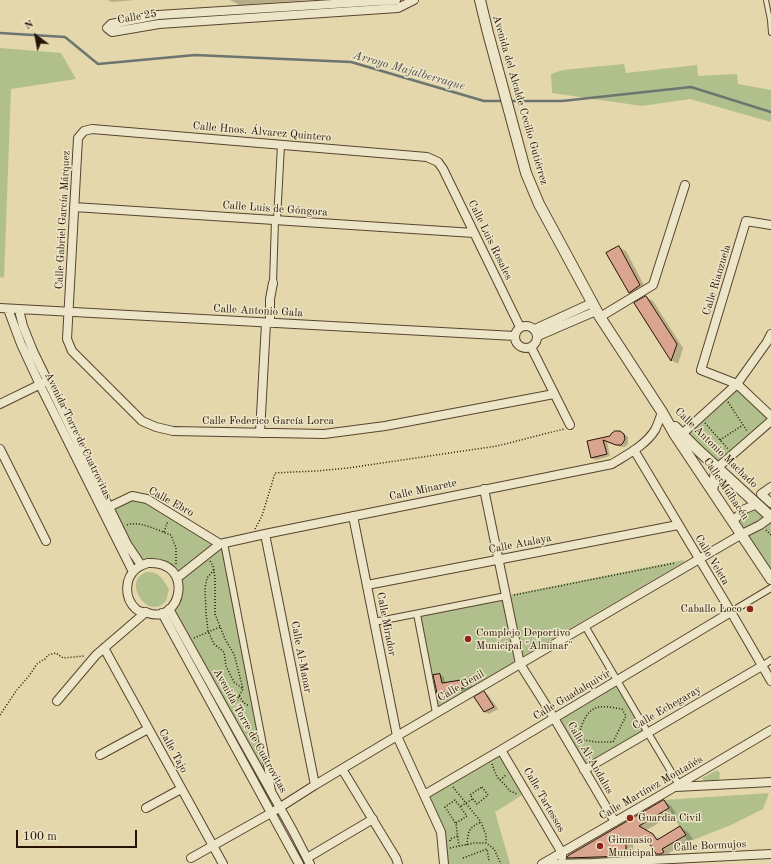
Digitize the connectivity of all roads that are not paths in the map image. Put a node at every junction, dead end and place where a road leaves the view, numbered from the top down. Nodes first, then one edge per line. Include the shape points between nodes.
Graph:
1 (396, 0) edge
2 (414, 0) edge
3 (480, 0) edge
4 (766, 0) edge
5 (771, 33) edge
6 (84, 131) joint
7 (281, 145) junction
8 (438, 162) joint
9 (685, 185) dead end
10 (74, 207) junction
11 (276, 220) junction
12 (771, 225) edge
13 (474, 233) junction
14 (273, 283) joint
15 (4, 309) edge
16 (19, 310) junction
17 (596, 310) junction
18 (69, 312) junction
19 (268, 323) junction
20 (520, 327) junction
21 (536, 333) junction
22 (771, 334) edge
23 (515, 336) junction
24 (531, 347) junction
25 (44, 383) junction
26 (737, 384) junction
27 (554, 394) junction
28 (0, 404) edge
29 (662, 412) junction
30 (771, 416) edge
31 (771, 421) edge
32 (570, 425) road end
33 (260, 432) junction
34 (682, 434) junction
35 (0, 449) edge
36 (634, 450) junction
37 (717, 468) junction
38 (771, 487) edge
39 (484, 489) junction
40 (712, 490) junction
41 (759, 499) junction
42 (109, 507) junction
43 (770, 511) edge
44 (353, 516) junction
45 (733, 521) junction
46 (678, 525) junction
47 (265, 534) junction
48 (742, 534) junction
49 (46, 541) dead end
50 (222, 543) junction
51 (699, 559) junction
52 (498, 560) junction
53 (141, 565) junction
54 (133, 572) junction
55 (176, 577) junction
56 (771, 578) edge
57 (367, 585) junction
58 (771, 588) edge
59 (506, 596) junction
60 (169, 609) junction
61 (146, 612) junction
62 (731, 612) junction
63 (162, 614) junction
64 (416, 614) junction
65 (374, 622) junction
66 (585, 626) junction
67 (104, 648) junction
68 (771, 660) edge
69 (520, 664) junction
70 (762, 666) junction
71 (617, 680) junction
72 (771, 681) edge
73 (57, 701) dead end
74 (436, 713) junction
75 (554, 718) junction
76 (148, 729) junction
77 (771, 730) edge
78 (648, 733) junction
79 (397, 736) junction
80 (501, 750) junction
81 (100, 755) dead end
82 (342, 769) junction
83 (584, 770) junction
84 (771, 782) edge
85 (315, 785) junction
86 (677, 786) junction
87 (181, 789) junction
88 (424, 794) junction
89 (273, 796) junction
90 (280, 807) junction
91 (146, 808) dead end
92 (271, 813) junction
93 (373, 819) junction
94 (615, 822) junction
95 (213, 846) junction
96 (562, 853) junction
97 (771, 854) edge
98 (191, 858) dead end
99 (736, 860) edge
100 (309, 861) edge
101 (694, 861) edge
102 (223, 864) edge
103 (299, 864) edge
104 (398, 864) edge
105 (444, 864) edge
106 (542, 864) edge
107 (553, 864) edge
108 (562, 864) edge

1 - 2 street, Calle 25 via 158,15 111,24 107,28 112,32 159,24 398,8
3 - 17 street, Avenida del Alcalde Cecilio Gutiérrez via 526,173 539,204
4 - 5 lane
6 - 7 street, Calle Hnos. Álvarez Quintero via 92,129
6 - 10 street, Calle Gabriel García Márquez via 78,138
7 - 8 street, Calle Hnos. Álvarez Quintero via 427,157
7 - 11 street
8 - 13 street, Calle Luis Rosales
9 - 17 street via 653,285
10 - 11 street, Calle Luis de Góngora
10 - 18 street, Calle Gabriel García Márquez
11 - 13 street, Calle Luis de Góngora
11 - 14 street
12 - 26 street, Calle Rianzuela via 746,221 701,370
13 - 20 street, Calle Luis Rosales
14 - 19 street
15 - 16 street, Calle Antonio Gala
15 - 25 street, Avenida Torre de Cuatrovitas via 20,344
16 - 18 street, Calle Antonio Gala
16 - 25 street, Avenida Torre de Cuatrovitas
17 - 21 street
17 - 29 street, Avenida del Alcalde Cecilio Gutiérrez
18 - 19 street, Calle Antonio Gala
18 - 33 street, Calle Federico García Lorca via 67,339 72,351 142,421 174,431
19 - 23 street, Calle Antonio Gala
19 - 33 street
20 - 21 street via 532,327
20 - 23 street
21 - 24 street via 536,343
22 - 26 street
23 - 24 street via 518,345
24 - 27 street
25 - 28 street
25 - 42 street, Avenida Torre de Cuatrovitas
25 - 54 street, Avenida Torre de Cuatrovitas
26 - 30 street
26 - 34 street
27 - 32 street
27 - 33 street, Calle Federico García Lorca via 385,426 324,434
29 - 34 street, Calle Antonio Machado
29 - 36 street, Calle Minarete via 654,431
29 - 40 street, Calle Mulhacén
31 - 37 street
34 - 37 street, Calle Antonio Machado
35 - 49 street
36 - 39 street, Calle Minarete via 612,464
36 - 46 street, Calle Veleta
37 - 40 street
37 - 41 street, Calle Antonio Machado
38 - 41 street
39 - 44 street, Calle Minarete
39 - 52 street
40 - 45 street, Calle Mulhacén
41 - 43 street, Calle Antonio Machado
41 - 45 street
42 - 50 street, Calle Ebro via 132,496 147,499
42 - 53 street, Avenida Torre de Cuatrovitas via 127,544
43 - 48 street, Calle Genil via 760,525
44 - 47 street, Calle Minarete
44 - 57 street, Calle Mirador
45 - 48 street, Calle Mulhacén
46 - 51 street, Calle Veleta
46 - 52 street, Calle Atalaya
47 - 50 street, Calle Minarete
47 - 85 street, Calle Al-Manar
48 - 51 street, Calle Genil
48 - 56 street, Calle Mulhacén
50 - 55 street, Calle Minarete
50 - 89 street
51 - 62 street, Calle Veleta
51 - 66 street, Calle Genil
52 - 57 street, Calle Atalaya
52 - 59 street
53 - 54 street
53 - 55 street via 162,564
54 - 61 street via 127,585 129,599 132,606
55 - 60 street via 179,592
57 - 65 street, Calle Mirador
58 - 62 street
59 - 64 street
59 - 69 street
60 - 63 street
60 - 89 street, Avenida Torre de Cuatrovitas
61 - 63 street via 153,615
61 - 67 street
62 - 70 street, Calle Veleta
62 - 71 street, Calle Guadalquivir
63 - 92 street, Avenida Torre de Cuatrovitas
64 - 65 street
64 - 74 street
65 - 79 street, Calle Mirador
66 - 69 street, Calle Genil
66 - 71 street
67 - 73 street
67 - 76 street, Calle Tajo
68 - 70 street
69 - 74 street, Calle Genil
69 - 75 street, Calle Al-Andalus
70 - 72 street, Calle Veleta
70 - 78 street, Calle Echegaray
71 - 75 street, Calle Guadalquivir
71 - 78 street
74 - 79 street, Calle Genil
75 - 80 street, Calle Guadalquivir
75 - 83 street, Calle Al-Andalus
76 - 81 street
76 - 87 street, Calle Tajo
77 - 86 street, Calle Martínez Montañés
78 - 83 street, Calle Echegaray
78 - 86 street
79 - 82 street, Calle Genil
79 - 88 street, Calle Mirador
80 - 88 street, Calle Guadalquivir
80 - 96 street, Calle Tartessos
82 - 85 street, Calle Genil
82 - 93 street
83 - 94 street, Calle Al-Andalus
84 - 86 street
85 - 90 street, Calle Genil
86 - 94 street, Calle Martínez Montañés
87 - 91 street
87 - 95 street, Calle Tajo
88 - 105 street, Calle Mirador via 441,832
89 - 90 street, Avenida Torre de Cuatrovitas
90 - 92 street, Calle Genil
90 - 100 street, Avenida Torre de Cuatrovitas
92 - 95 street, Calle Genil
92 - 103 street, Avenida Torre de Cuatrovitas
93 - 100 street
93 - 104 street
94 - 96 street, Calle Martínez Montañés
95 - 98 street, Calle Genil
95 - 102 street, Calle Tajo
96 - 106 street, Calle Martínez Montañés
96 - 108 street
97 - 99 street, Calle Bormujos
99 - 101 street, Calle Bormujos
101 - 108 street, Calle Bormujos
107 - 108 street, Calle Bormujos

